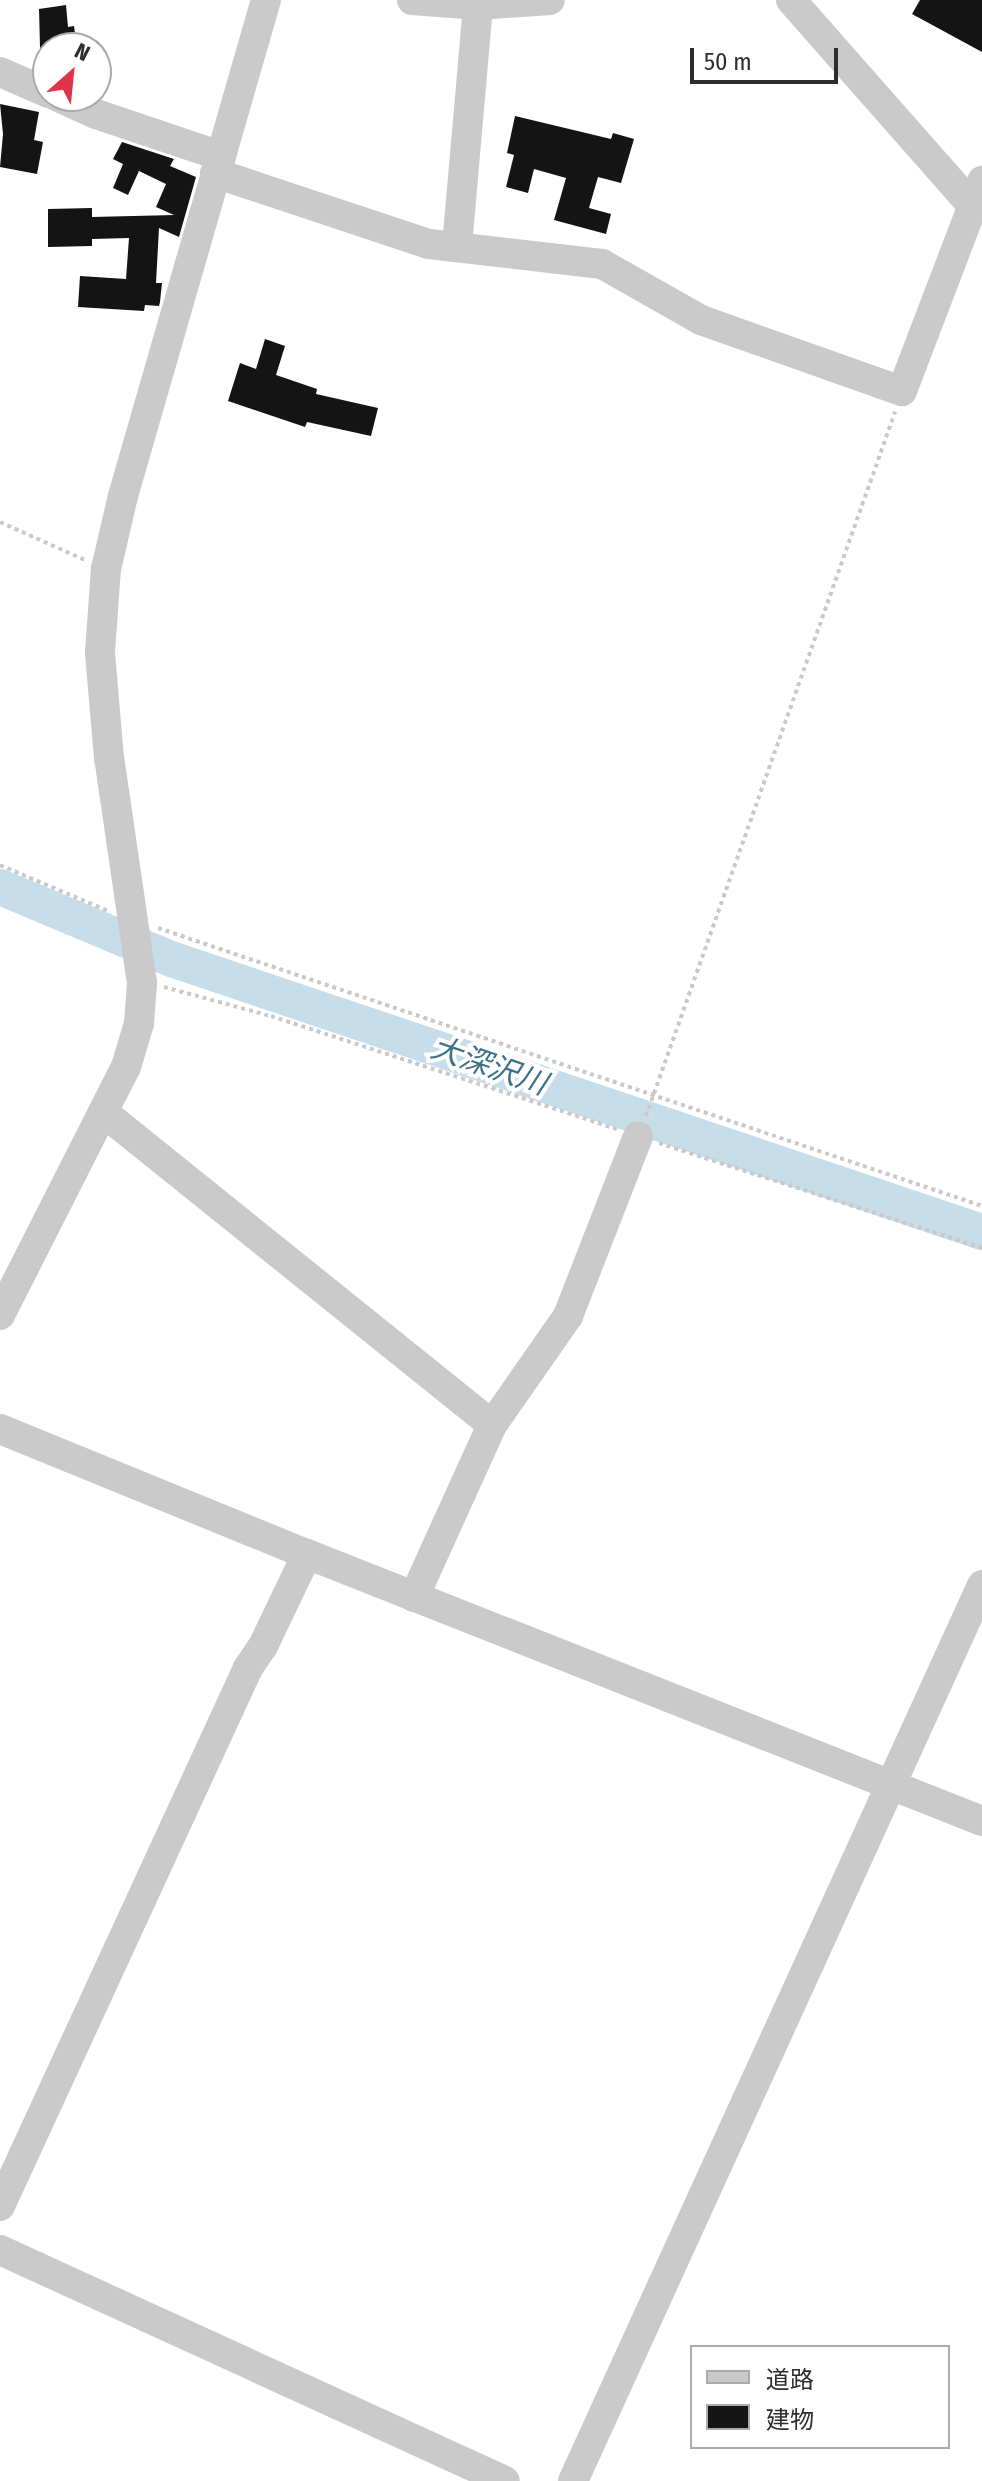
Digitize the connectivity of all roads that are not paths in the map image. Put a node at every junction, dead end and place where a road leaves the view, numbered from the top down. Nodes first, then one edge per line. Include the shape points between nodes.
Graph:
1 (266, 0) edge
2 (412, 0) edge
3 (550, 0) edge
4 (791, 0) edge
5 (478, 5) junction
6 (0, 72) edge
7 (32, 86) edge
8 (92, 112) edge
9 (218, 164) junction
10 (977, 192) edge
11 (457, 246) junction
12 (103, 1112) junction
13 (638, 1136) road end
14 (0, 1315) edge
15 (492, 1425) junction
16 (0, 1429) edge
17 (307, 1554) junction
18 (982, 1585) edge
19 (414, 1597) junction
20 (892, 1785) junction
21 (982, 1821) edge
22 (0, 2206) edge
23 (0, 2250) edge
24 (505, 2481) edge
25 (573, 2481) edge

1 - 9 street
2 - 5 street
3 - 5 street
4 - 10 street
5 - 11 street
6 - 7 street
8 - 9 street
9 - 11 street via 429,244
9 - 12 street via 106,569 100,652 109,758 142,988 139,1023 126,1067
10 - 11 street via 902,391 701,320 602,264
12 - 14 street
12 - 15 street
13 - 15 street via 568,1316
15 - 19 street
16 - 17 street
17 - 19 street
17 - 22 street via 248,1668
18 - 20 street
19 - 20 street
20 - 21 street
20 - 25 street
23 - 24 street

